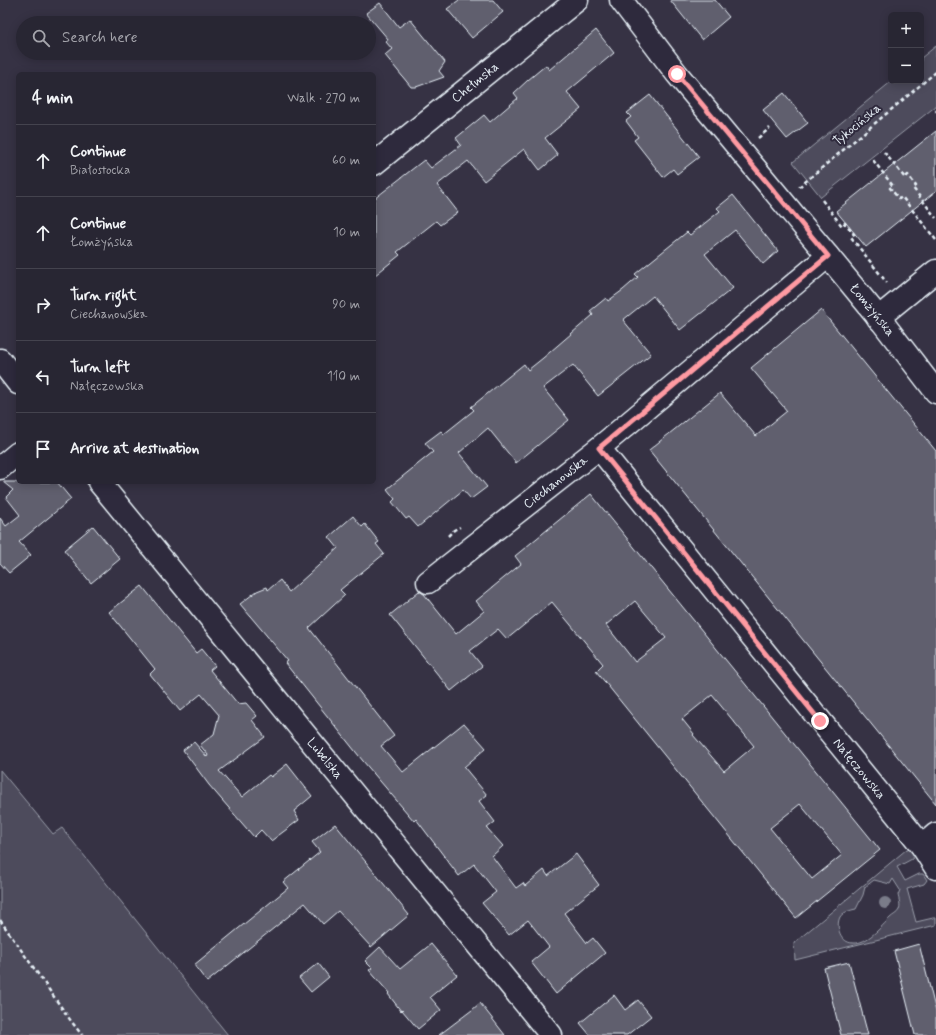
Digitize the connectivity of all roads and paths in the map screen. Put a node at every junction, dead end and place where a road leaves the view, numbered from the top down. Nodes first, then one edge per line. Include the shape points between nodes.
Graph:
1 (577, 0) edge
2 (621, 0) edge
3 (936, 72) edge
4 (770, 128) dead end
5 (755, 141) dead end
6 (884, 152) dead end
7 (873, 160) dead end
8 (376, 162) edge
9 (797, 188) dead end
10 (822, 200) dead end
11 (936, 218) edge
12 (936, 240) edge
13 (828, 256) junction
14 (936, 271) edge
15 (889, 286) dead end
16 (878, 318) junction
17 (0, 360) edge
18 (16, 380) edge
19 (936, 392) edge
20 (599, 448) junction
21 (16, 455) edge
22 (0, 468) edge
23 (101, 484) edge
24 (428, 582) dead end
25 (929, 840) edge
26 (936, 868) edge
27 (0, 920) edge
28 (82, 1035) edge
29 (551, 1035) edge

1 - 8 street, Chełmska
2 - 13 street, Łomżyńska via 677,74
3 - 9 path, Tykocińska
4 - 5 path
6 - 11 path via 904,178 908,175 916,186 913,188
7 - 12 path via 893,186 890,188 899,199 902,197
10 - 15 path via 842,226 845,223 854,234 850,237
13 - 16 street, Łomżyńska
13 - 20 street, Ciechanowska
14 - 16 street
16 - 19 street, Łomżyńska
17 - 18 street
20 - 24 street, Ciechanowska
20 - 25 street, Nałęczowska
21 - 22 street
23 - 29 street, Lubelska
25 - 26 street, Nałęczowska
27 - 28 path

